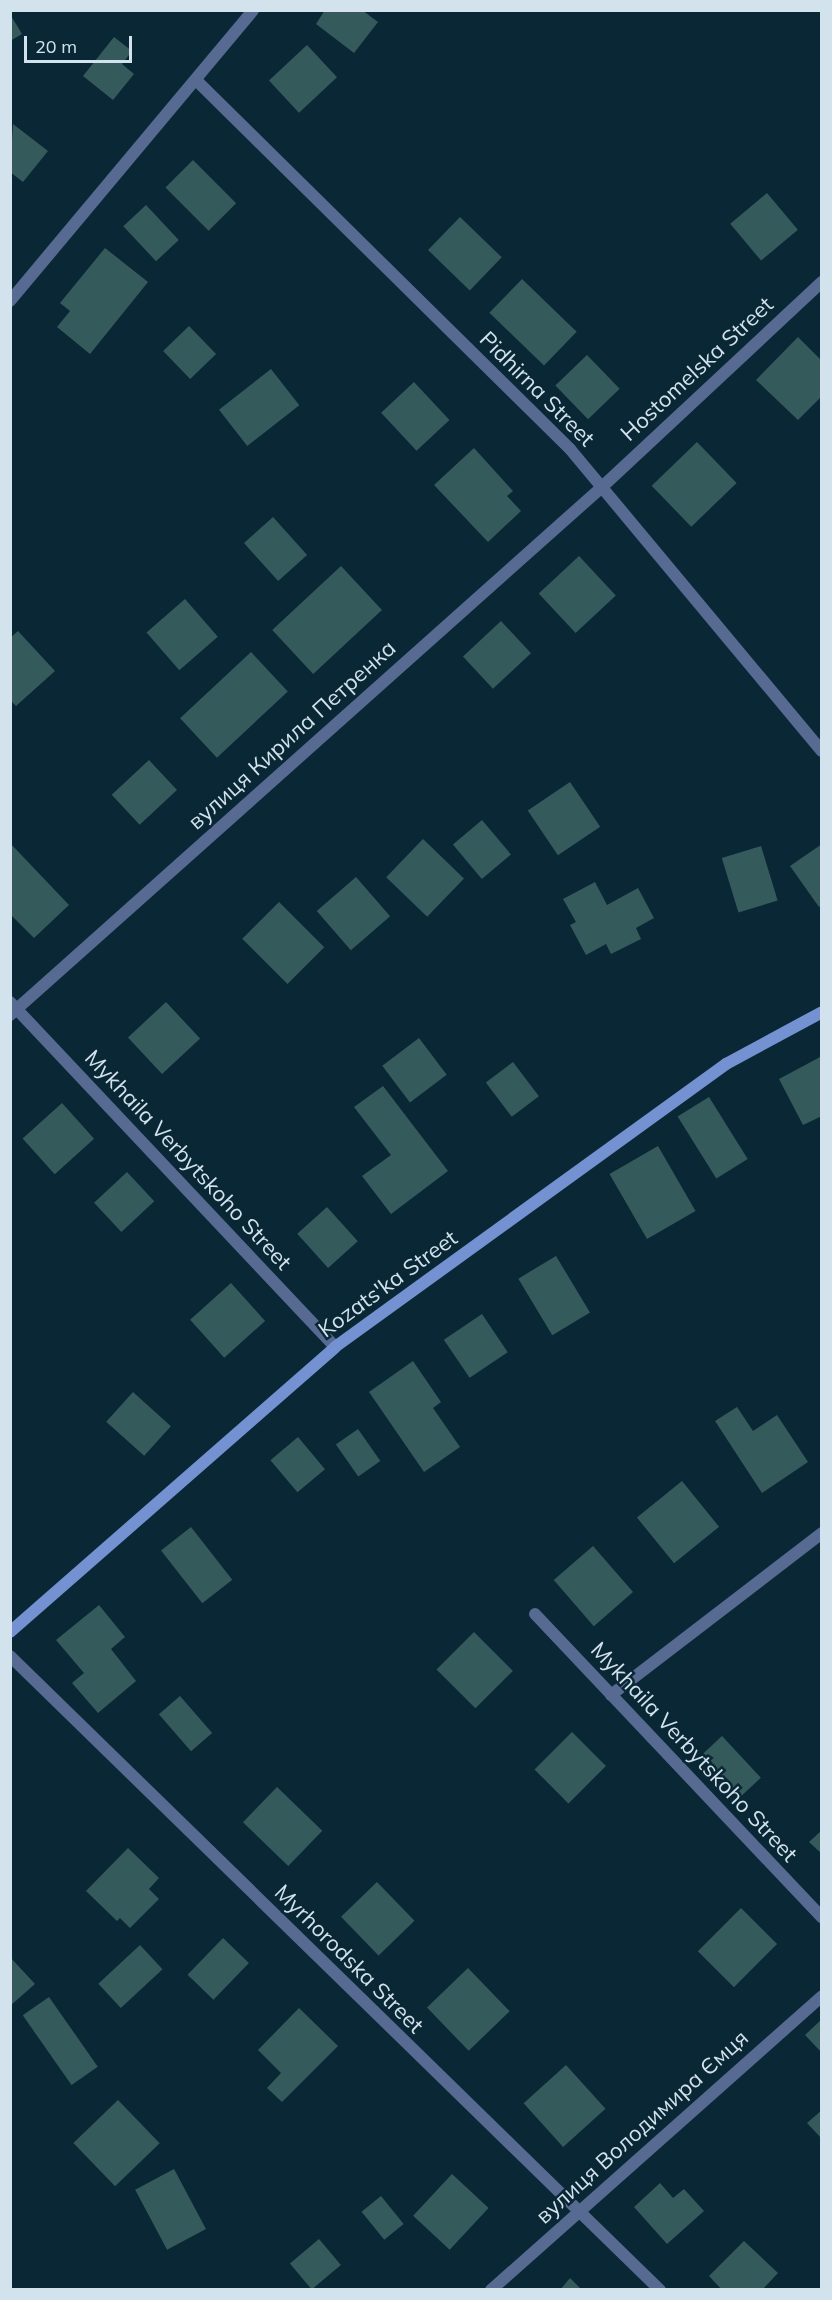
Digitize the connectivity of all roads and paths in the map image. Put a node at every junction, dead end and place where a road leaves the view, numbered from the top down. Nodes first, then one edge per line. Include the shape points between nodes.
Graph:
1 (253, 10) edge
2 (197, 81) junction
3 (822, 282) edge
4 (10, 302) edge
5 (602, 487) junction
6 (822, 751) edge
7 (13, 1009) edge
8 (822, 1012) edge
9 (335, 1347) junction
10 (822, 1533) edge
11 (535, 1614) dead end
12 (10, 1632) edge
13 (10, 1656) edge
14 (611, 1695) junction
15 (822, 1918) edge
16 (822, 1996) edge
17 (577, 2213) junction
18 (491, 2289) edge
19 (660, 2289) edge

1 - 2 street
2 - 4 street
2 - 5 street, Pidhirna Street via 570,449
3 - 5 street, Hostomelska Street
5 - 6 street, Pidhirna Street
5 - 7 street, вулиця Кирила Петренка
7 - 9 street, Mykhaila Verbytskoho Street
8 - 9 street, Kozats'ka Street via 726,1064
9 - 12 street, Kozats'ka Street
10 - 14 street
11 - 14 street, Mykhaila Verbytskoho Street
13 - 17 street, Myrhorodska Street
14 - 15 street, Mykhaila Verbytskoho Street
16 - 17 street, вулиця Володимира Ємця
17 - 18 street, вулиця Володимира Ємця
17 - 19 street, Myrhorodska Street

